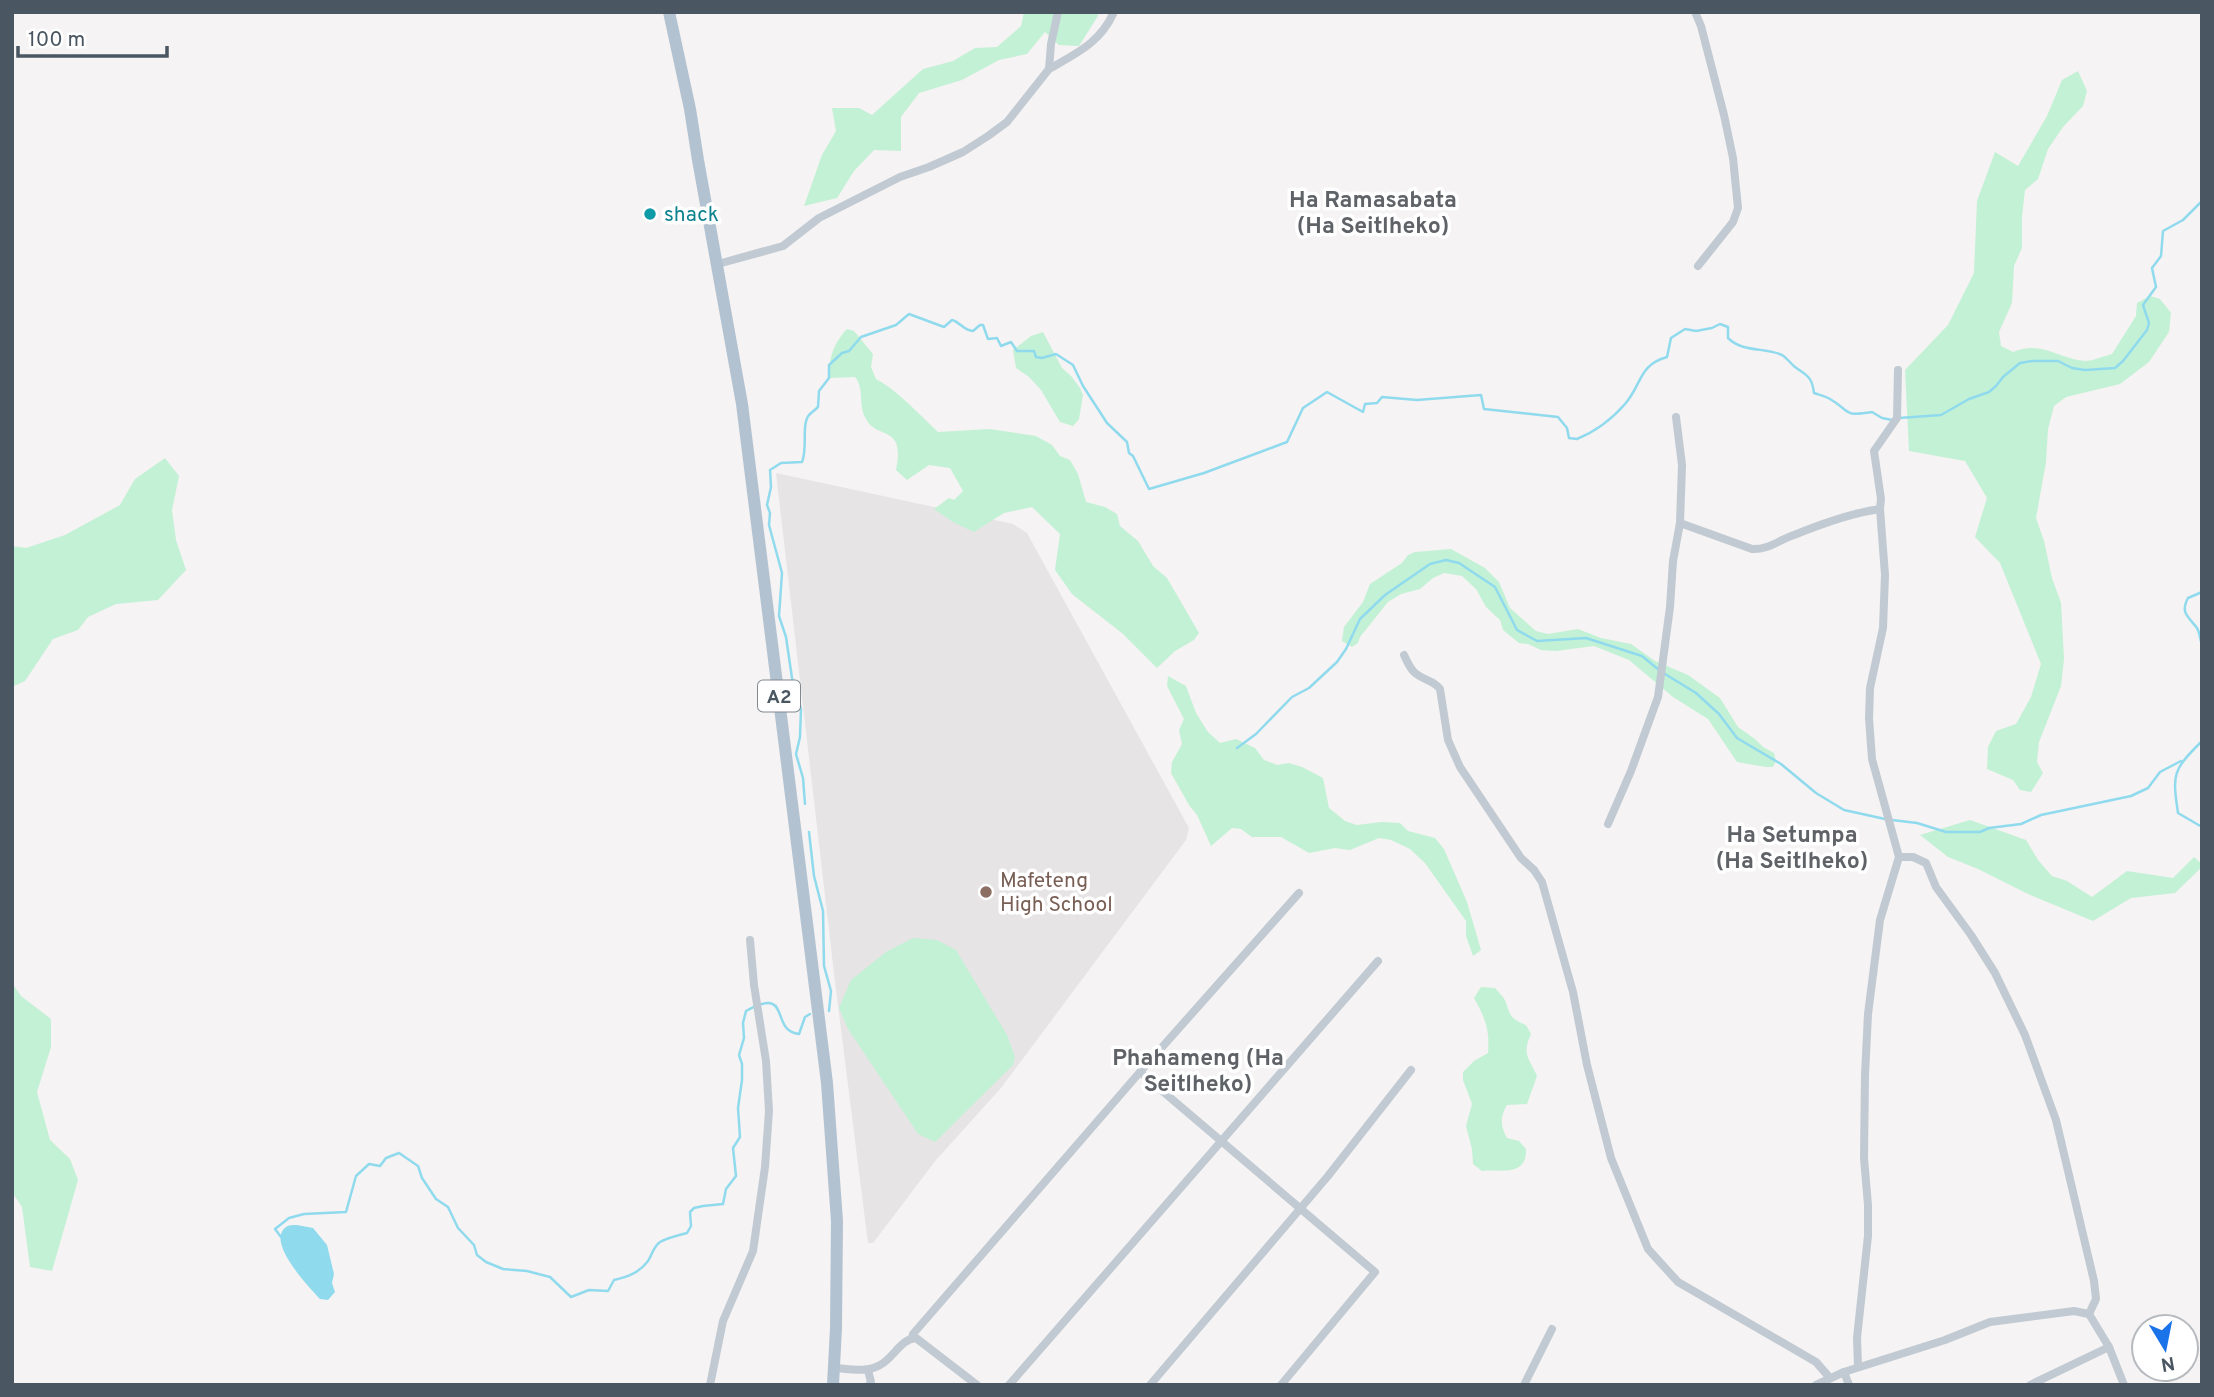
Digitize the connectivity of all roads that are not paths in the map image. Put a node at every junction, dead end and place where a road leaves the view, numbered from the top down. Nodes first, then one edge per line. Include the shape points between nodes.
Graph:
1 (668, 12) edge
2 (1058, 12) edge
3 (1114, 12) edge
4 (1695, 12) edge
5 (1049, 69) junction
6 (718, 264) junction
7 (1698, 266) dead end
8 (1898, 369) dead end
9 (1676, 417) dead end
10 (1880, 509) junction
11 (1680, 523) junction
12 (1404, 655) dead end
13 (1608, 824) dead end
14 (1899, 857) junction
15 (1298, 893) dead end
16 (750, 940) dead end
17 (1378, 961) dead end
18 (1411, 1070) dead end
19 (1140, 1072) junction
20 (1220, 1140) junction
21 (1300, 1208) junction
22 (2089, 1314) junction
23 (1552, 1329) dead end
24 (912, 1338) junction
25 (2109, 1347) junction
26 (1858, 1367) junction
27 (835, 1368) junction
28 (868, 1370) junction
29 (1844, 1372) junction
30 (1830, 1378) junction
31 (710, 1385) edge
32 (833, 1385) edge
33 (869, 1385) edge
34 (977, 1385) edge
35 (1009, 1385) edge
36 (1150, 1385) edge
37 (1281, 1385) edge
38 (1524, 1385) edge
39 (1816, 1385) edge
40 (1849, 1385) edge
41 (2030, 1385) edge
42 (2124, 1385) edge

1 - 6 main road, A2
2 - 5 street
3 - 5 street via 1104,32 1086,48
4 - 7 street via 1724,115 1738,208 1733,222
5 - 6 street via 1007,122 963,152 900,177 819,218 783,246
6 - 27 main road, A2 via 754,484 827,1083 837,1221
8 - 10 street via 1897,418 1874,451
9 - 11 street via 1682,465
10 - 11 street via 1817,526 1763,550
10 - 14 street via 1883,628 1870,688 1869,731 1872,759
11 - 13 street via 1658,697
12 - 30 street via 1412,671 1437,684 1448,740 1460,767 1542,882 1611,1158 1648,1249 1678,1282 1816,1362
14 - 22 street via 1926,863 1936,887 1995,973 2025,1035 2056,1120 2080,1215 2096,1299
14 - 26 street via 1880,920 1868,1014 1864,1144 1868,1236
15 - 19 street
16 - 31 street via 767,1073 765,1167 753,1251 723,1321
17 - 20 street
18 - 21 street
19 - 20 street
19 - 24 street
20 - 21 street
20 - 35 street
21 - 36 street
21 - 37 street via 1375,1272
22 - 25 street
22 - 26 street via 2074,1311 1990,1322
23 - 38 street
24 - 28 street via 884,1363
24 - 34 street
25 - 41 street
25 - 42 street
26 - 29 street
27 - 28 street
27 - 32 main road, A2
28 - 33 street
29 - 30 street
29 - 40 street
30 - 39 street

